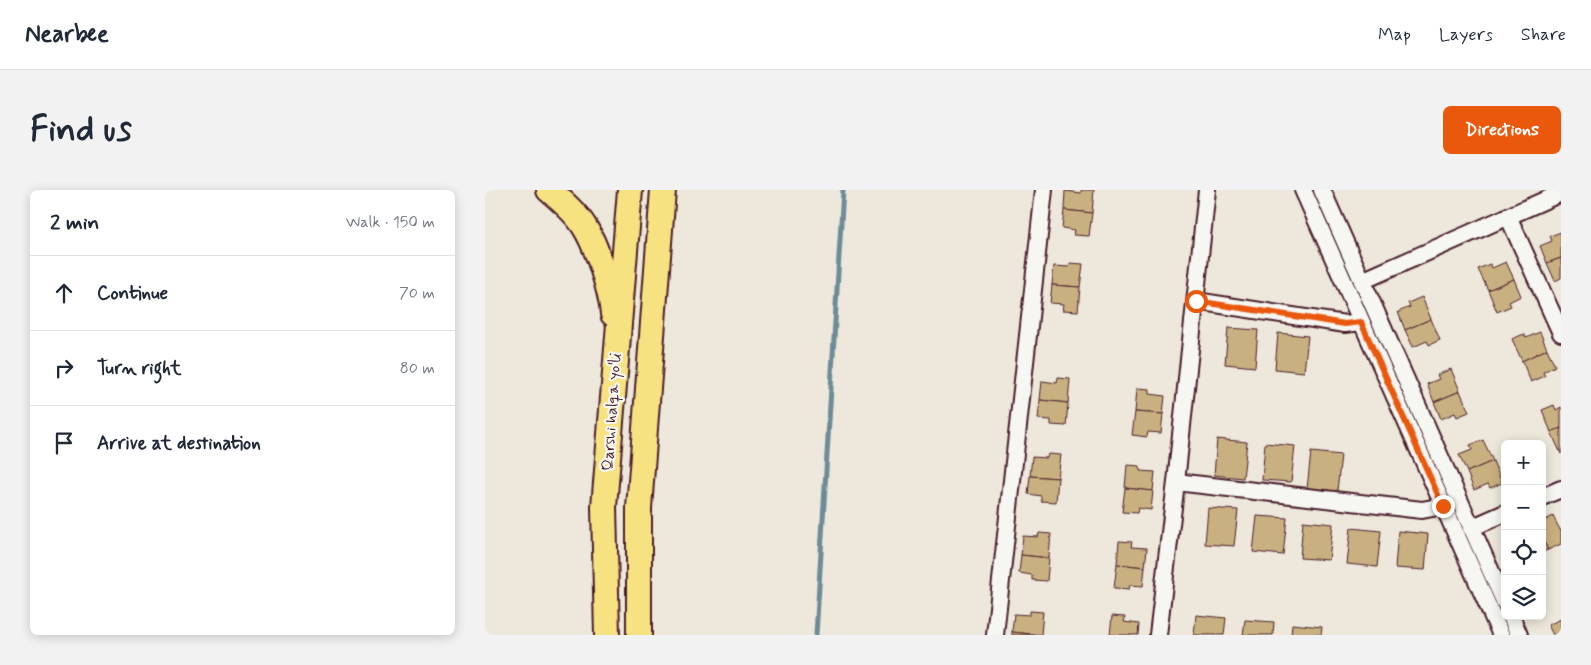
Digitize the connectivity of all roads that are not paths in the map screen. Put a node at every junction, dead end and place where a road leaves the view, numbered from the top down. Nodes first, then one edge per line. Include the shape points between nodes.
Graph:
1 (549, 190) edge
2 (629, 190) edge
3 (663, 190) edge
4 (679, 190) edge
5 (1044, 190) edge
6 (1207, 190) edge
7 (1303, 190) edge
8 (1322, 190) edge
9 (1561, 193) edge
10 (1508, 216) junction
11 (657, 277) junction
12 (1362, 281) junction
13 (1196, 301) junction
14 (1361, 322) junction
15 (1561, 333) edge
16 (616, 356) junction
17 (1176, 482) junction
18 (1561, 489) edge
19 (1546, 495) edge
20 (1443, 506) junction
21 (1501, 515) edge
22 (1471, 528) junction
23 (1501, 595) edge
24 (1513, 620) edge
25 (607, 635) edge
26 (639, 635) edge
27 (995, 635) edge
28 (1158, 635) edge
29 (1501, 635) edge
30 (1519, 635) edge

1 - 16 highway via 584,226 599,260 612,307
2 - 16 highway, Qarshi halqa yoʻli
3 - 11 highway, Qarshi halqa yoʻli
4 - 11 highway
5 - 27 street
6 - 13 street
7 - 14 street
8 - 12 street
9 - 10 street
10 - 12 street
10 - 15 street
11 - 26 highway, Qarshi halqa yoʻli via 639,508
12 - 22 street
13 - 14 street via 1345,324
13 - 17 street
14 - 20 street
16 - 25 highway, Qarshi halqa yoʻli via 604,507
17 - 20 street via 1422,510
17 - 28 street
18 - 19 street
20 - 29 street
21 - 22 street
22 - 23 street
24 - 30 street

